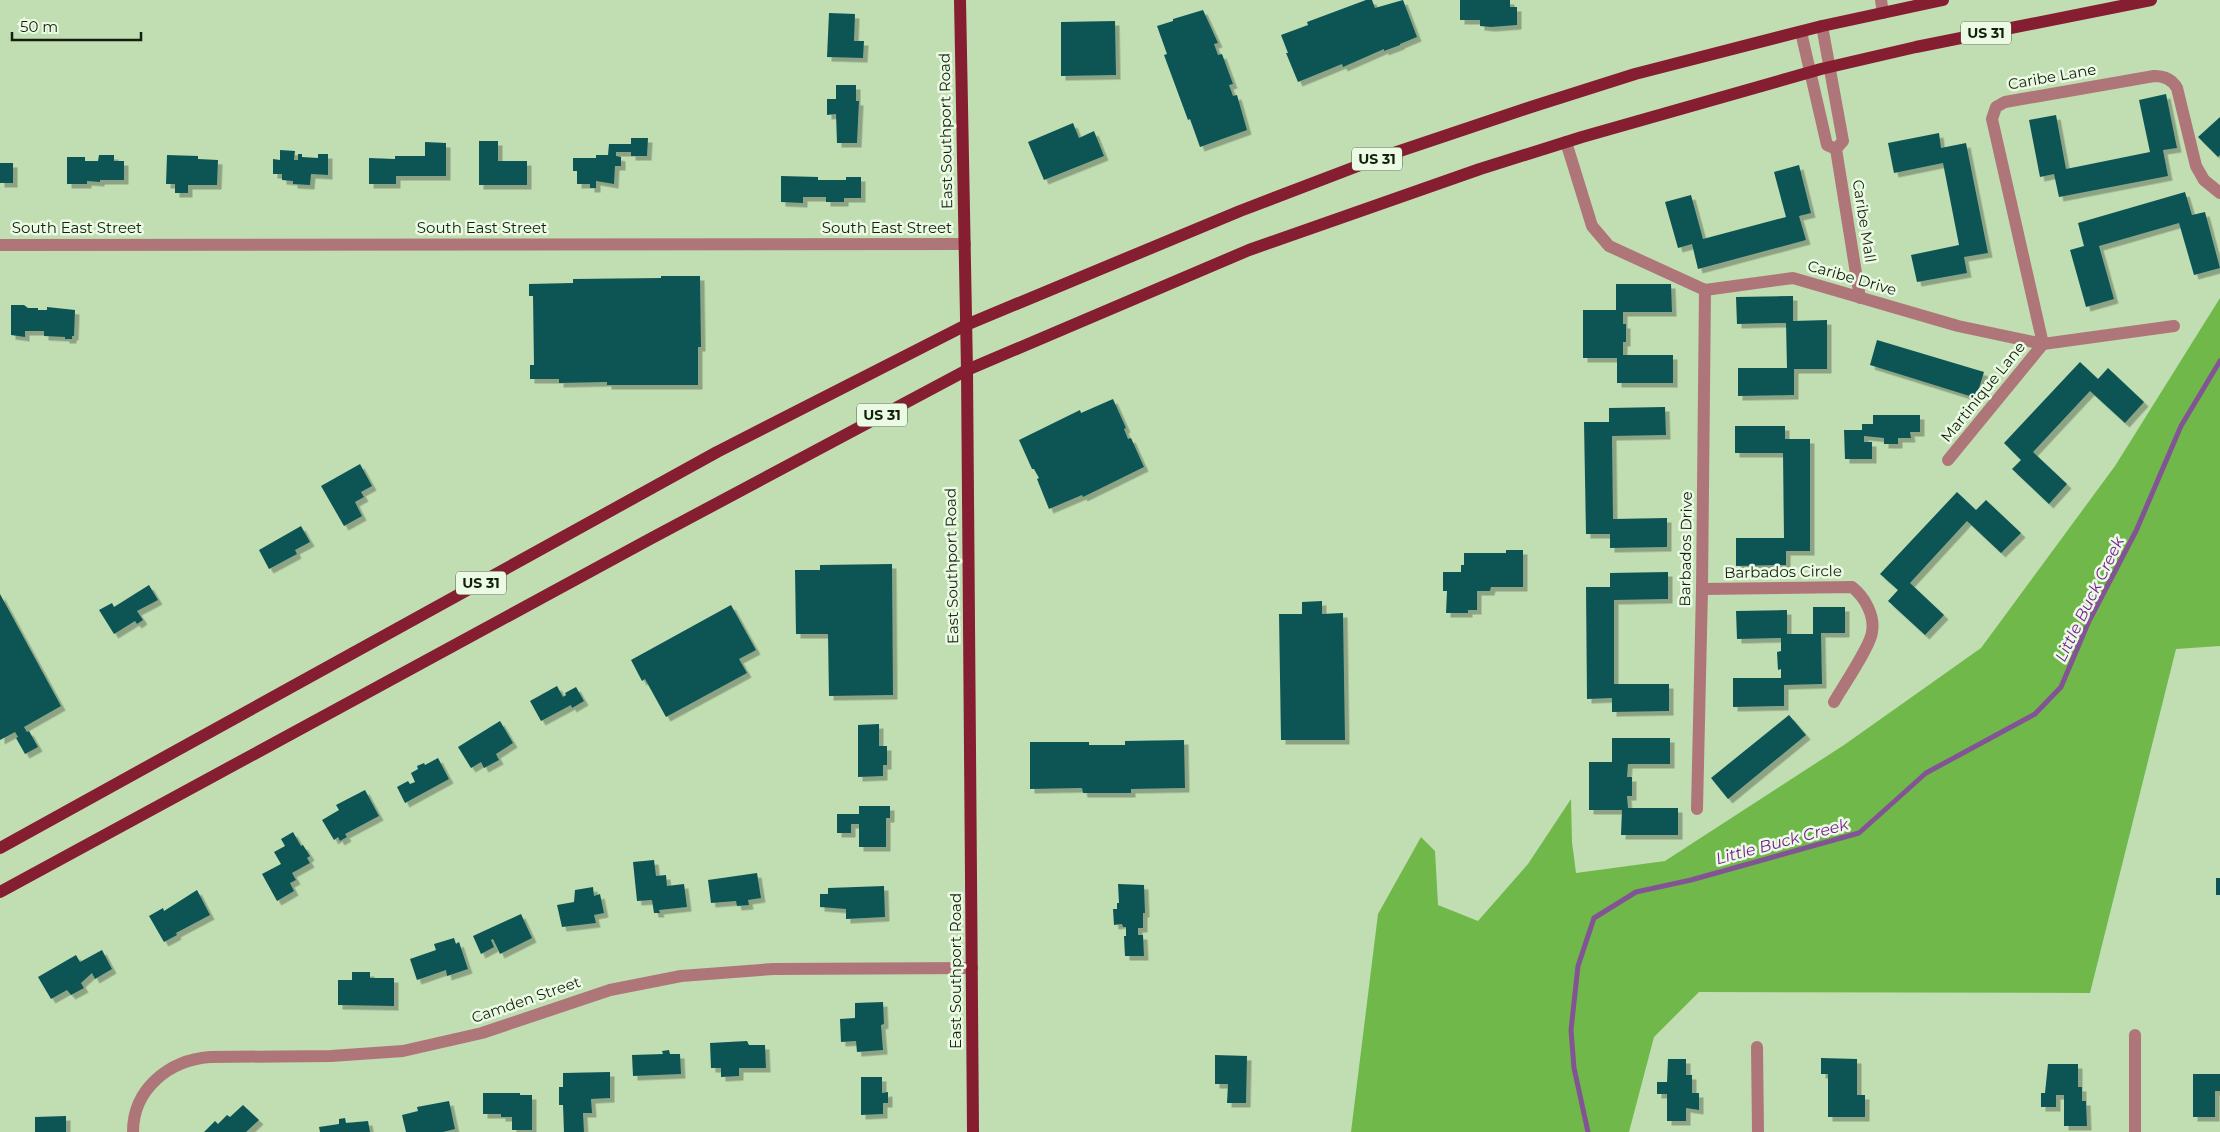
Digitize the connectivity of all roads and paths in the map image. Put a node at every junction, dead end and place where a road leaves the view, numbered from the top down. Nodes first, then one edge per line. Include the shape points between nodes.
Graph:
1 (960, 0) edge
2 (1942, 0) edge
3 (2152, 0) edge
4 (1882, 6) edge
5 (1822, 26) junction
6 (1801, 32) junction
7 (1821, 70) junction
8 (1566, 142) junction
9 (1836, 149) junction
10 (2220, 193) edge
11 (965, 244) junction
12 (0, 245) edge
13 (1705, 290) junction
14 (1860, 298) junction
15 (966, 326) junction
16 (2174, 326) dead end
17 (2043, 344) junction
18 (967, 370) junction
19 (1948, 460) dead end
20 (1702, 589) junction
21 (1834, 702) dead end
22 (1697, 809) dead end
23 (0, 848) edge
24 (0, 892) edge
25 (972, 968) junction
26 (2135, 1035) dead end
27 (1758, 1047) dead end
28 (133, 1132) edge
29 (973, 1132) edge
30 (1758, 1132) edge
31 (2135, 1132) edge

1 - 11 main road, East Southport Road
2 - 4 main road, US 31
3 - 7 main road, US 31
4 - 5 main road, US 31
5 - 6 main road, US 31
5 - 7 street, Caribe Mall
6 - 7 street, Caribe Mall
6 - 15 main road, US 31 via 1635,74 1376,159 1240,211
7 - 8 main road, US 31
7 - 9 street, Caribe Mall via 1827,145
7 - 9 street, Caribe Mall via 1844,141
8 - 13 street via 1592,226 1609,246
8 - 18 main road, US 31 via 1249,250
9 - 14 street, Caribe Mall
10 - 17 street, Caribe Lane via 2204,180 2196,166 2178,92 2170,79 2154,76 2005,102 1996,107 1992,119
11 - 12 street, South East Street
11 - 15 main road, East Southport Road
13 - 14 street, Caribe Drive via 1793,278
13 - 20 street, Barbados Drive
14 - 17 street, Caribe Drive via 1958,326
15 - 18 main road, East Southport Road
15 - 23 main road, US 31 via 717,452
16 - 17 street, Caribe Drive
17 - 19 street, Martinique Lane
18 - 24 main road, US 31
18 - 25 main road, East Southport Road
20 - 21 street, Barbados Circle via 1852,588 1861,594 1868,606 1872,632
20 - 22 street, Barbados Drive
25 - 28 street, Camden Street via 773,969 682,976 610,990 482,1033 403,1051 193,1059 170,1068 151,1083 138,1104
25 - 29 main road, East Southport Road
26 - 31 street
27 - 30 street

